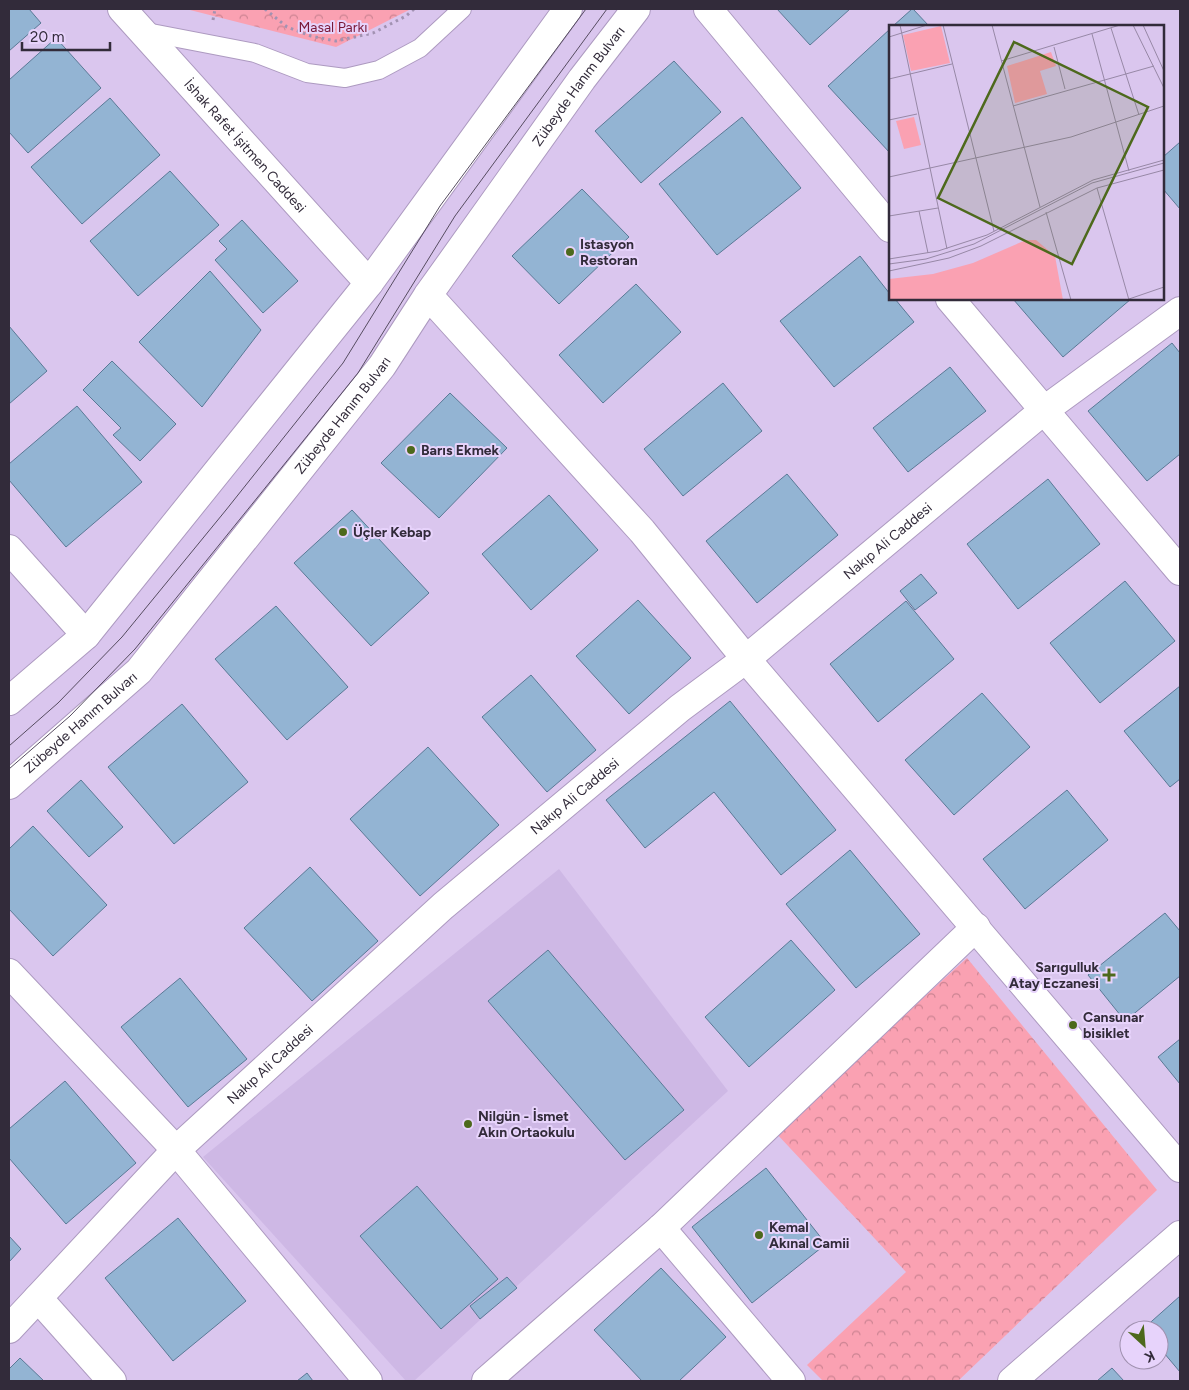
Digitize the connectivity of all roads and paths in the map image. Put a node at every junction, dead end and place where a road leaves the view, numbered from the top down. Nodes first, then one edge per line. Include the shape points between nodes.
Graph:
1 (122, 9) edge
2 (265, 9) edge
3 (414, 9) edge
4 (462, 9) edge
5 (568, 9) edge
6 (636, 9) edge
7 (708, 9) edge
8 (141, 30) junction
9 (889, 227) edge
10 (369, 283) junction
11 (428, 295) junction
12 (951, 300) edge
13 (1180, 311) edge
14 (1043, 411) junction
15 (9, 549) edge
16 (1180, 571) edge
17 (86, 634) junction
18 (746, 659) junction
19 (9, 701) edge
20 (9, 785) edge
21 (976, 927) junction
22 (9, 973) edge
23 (176, 1150) junction
24 (1180, 1168) edge
25 (660, 1228) junction
26 (1180, 1235) edge
27 (38, 1298) junction
28 (9, 1329) edge
29 (112, 1381) edge
30 (368, 1381) edge
31 (486, 1381) edge
32 (791, 1381) edge
33 (1012, 1381) edge

1 - 8 street, İshak Rafet İşitmen Caddesi
2 - 3 path via 287,27 336,41 373,33
4 - 8 lane via 420,48 379,70 345,78 308,73 255,53
5 - 10 street
6 - 11 street, Zübeyde Hanım Bulvarı
7 - 9 street
8 - 10 street, İshak Rafet İşitmen Caddesi
10 - 17 street
11 - 18 street via 642,531
11 - 20 street, Zübeyde Hanım Bulvarı via 382,366 140,671
12 - 14 street
13 - 14 street, Nakıp Ali Caddesi
14 - 16 street
14 - 18 street, Nakıp Ali Caddesi
15 - 17 street
17 - 19 street
18 - 21 street
18 - 23 street, Nakıp Ali Caddesi via 680,708 443,906
21 - 24 street
21 - 25 street
22 - 23 street
23 - 27 street, Nakıp Ali Caddesi
23 - 30 street
25 - 31 street
25 - 32 street
26 - 33 street
27 - 28 street, Nakıp Ali Caddesi
27 - 29 street

